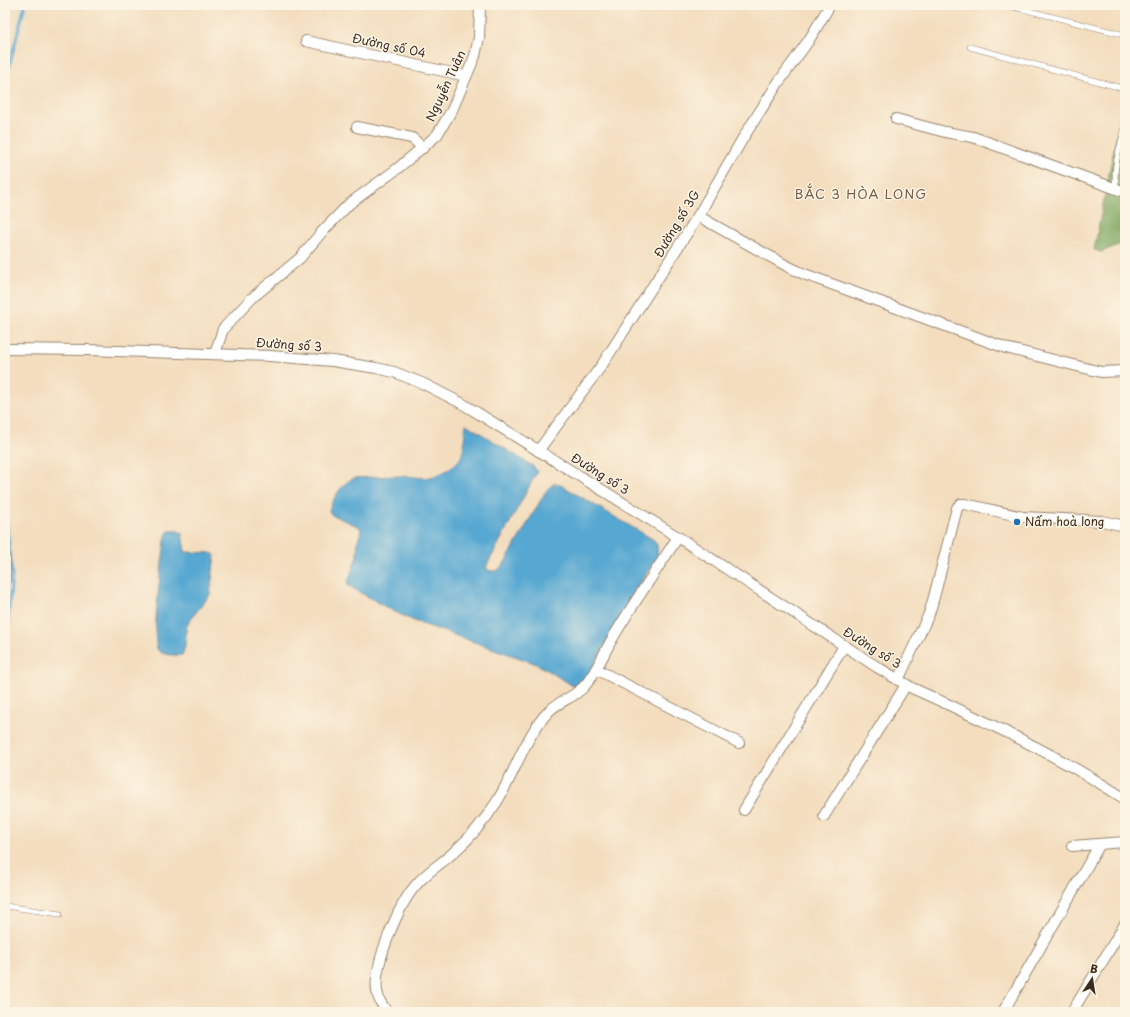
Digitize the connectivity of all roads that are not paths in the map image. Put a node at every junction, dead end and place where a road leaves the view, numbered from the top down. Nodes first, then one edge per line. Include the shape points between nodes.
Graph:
1 (480, 5) edge
2 (830, 5) edge
3 (1006, 5) edge
4 (1125, 35) edge
5 (306, 42) dead end
6 (970, 47) dead end
7 (466, 76) junction
8 (1125, 89) edge
9 (896, 119) dead end
10 (1125, 126) edge
11 (357, 127) dead end
12 (423, 148) junction
13 (1121, 190) edge
14 (698, 216) junction
15 (5, 349) edge
16 (215, 354) junction
17 (1125, 371) edge
18 (538, 451) junction
19 (1125, 526) edge
20 (678, 537) junction
21 (5, 559) edge
22 (5, 582) edge
23 (844, 646) junction
24 (596, 669) junction
25 (902, 682) junction
26 (739, 743) dead end
27 (1125, 799) edge
28 (744, 810) dead end
29 (824, 816) dead end
30 (1125, 842) edge
31 (1100, 844) junction
32 (1072, 846) dead end
33 (5, 906) edge
34 (60, 914) dead end
35 (1125, 924) edge
36 (388, 1012) edge
37 (1003, 1012) edge
38 (1072, 1012) edge

1 - 7 street, Nguyễn Tuân via 480,37
2 - 14 street, Đường số 3G via 743,138
3 - 4 lane
5 - 7 street, Đường số 04
6 - 8 lane
7 - 12 street, Nguyễn Tuân via 438,135
9 - 13 street via 973,137
10 - 13 lane via 1114,173 1115,181
11 - 12 street via 412,138
12 - 16 street, Nguyễn Tuân via 349,204 300,258 252,298 223,329
14 - 17 street via 804,274 965,334 1074,366 1101,372
14 - 18 street, Đường số 3G via 602,365
15 - 16 street, Đường số 3
16 - 18 street, Đường số 3 via 333,361 394,372 457,401
18 - 20 street, Đường số 3
19 - 25 street via 1102,521 1023,517 961,504 957,508 929,614
20 - 23 street, Đường số 3
20 - 24 street via 611,641
21 - 22 street
23 - 25 street, Đường số 3
23 - 28 street
24 - 26 street
24 - 36 street via 581,690 548,712 531,735 496,803 455,851 425,875 410,893 388,938 379,968 377,990 381,1004
25 - 27 street, Đường số 3 via 1031,745
25 - 29 street
30 - 31 street
31 - 32 street
31 - 37 street
33 - 34 lane
35 - 38 street

